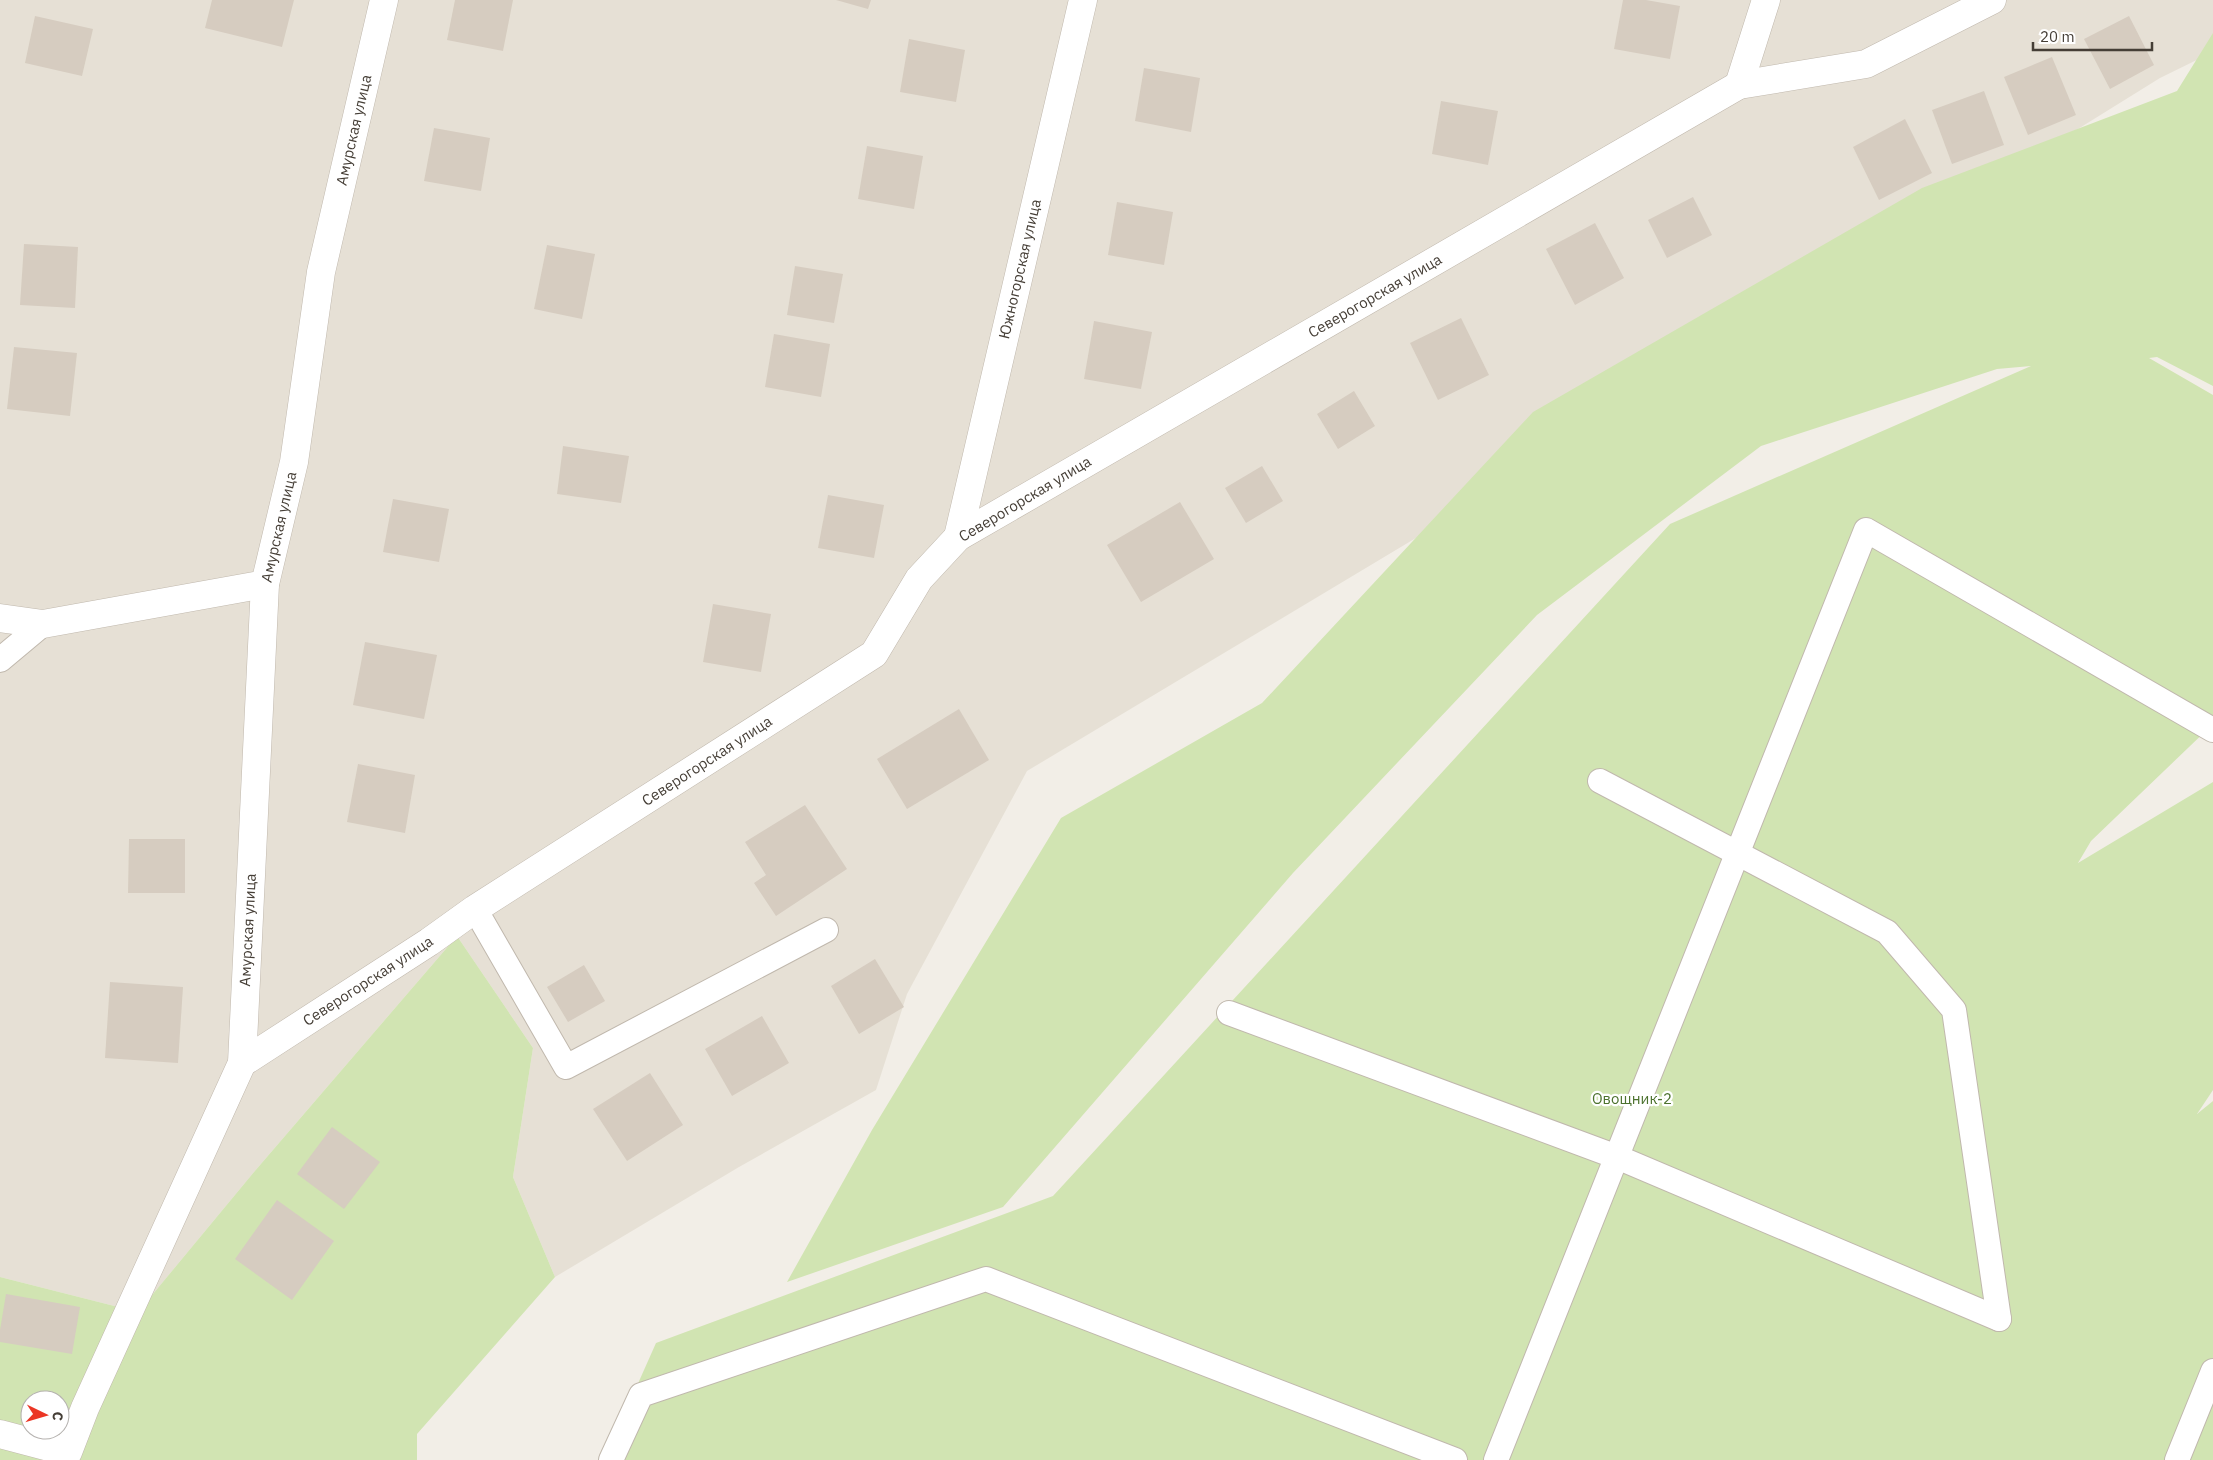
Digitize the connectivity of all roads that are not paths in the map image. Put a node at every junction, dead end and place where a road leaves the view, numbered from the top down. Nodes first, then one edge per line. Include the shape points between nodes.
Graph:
1 (384, 0) edge
2 (1083, 0) edge
3 (1766, 0) edge
4 (1992, 0) edge
5 (1740, 85) junction
6 (958, 537) junction
7 (265, 584) junction
8 (0, 618) edge
9 (44, 624) junction
10 (0, 660) edge
11 (2213, 730) edge
12 (1600, 781) dead end
13 (1737, 854) junction
14 (475, 909) junction
15 (826, 930) dead end
16 (1229, 1013) dead end
17 (242, 1063) junction
18 (1616, 1157) junction
19 (2213, 1371) edge
20 (2205, 1412) edge
21 (0, 1434) edge
22 (611, 1460) edge
23 (1455, 1460) edge
24 (1496, 1460) edge
25 (2176, 1460) edge

1 - 7 street, Амурская улица via 321,272 294,462
2 - 6 street, Южногорская улица
3 - 5 street
4 - 5 street via 1866,64
5 - 6 street, Северогорская улица
6 - 14 street, Северогорская улица via 919,579 874,654
7 - 9 street
7 - 17 street, Амурская улица
8 - 9 street
9 - 10 lane
11 - 13 lane via 1866,530
12 - 13 lane
13 - 18 lane
13 - 18 lane via 1887,932 1954,1010 1999,1319
14 - 15 lane via 566,1067
14 - 17 street, Северогорская улица
16 - 18 lane
17 - 21 street via 68,1452
18 - 24 lane
19 - 20 lane
20 - 25 lane
22 - 23 lane via 641,1395 986,1279

